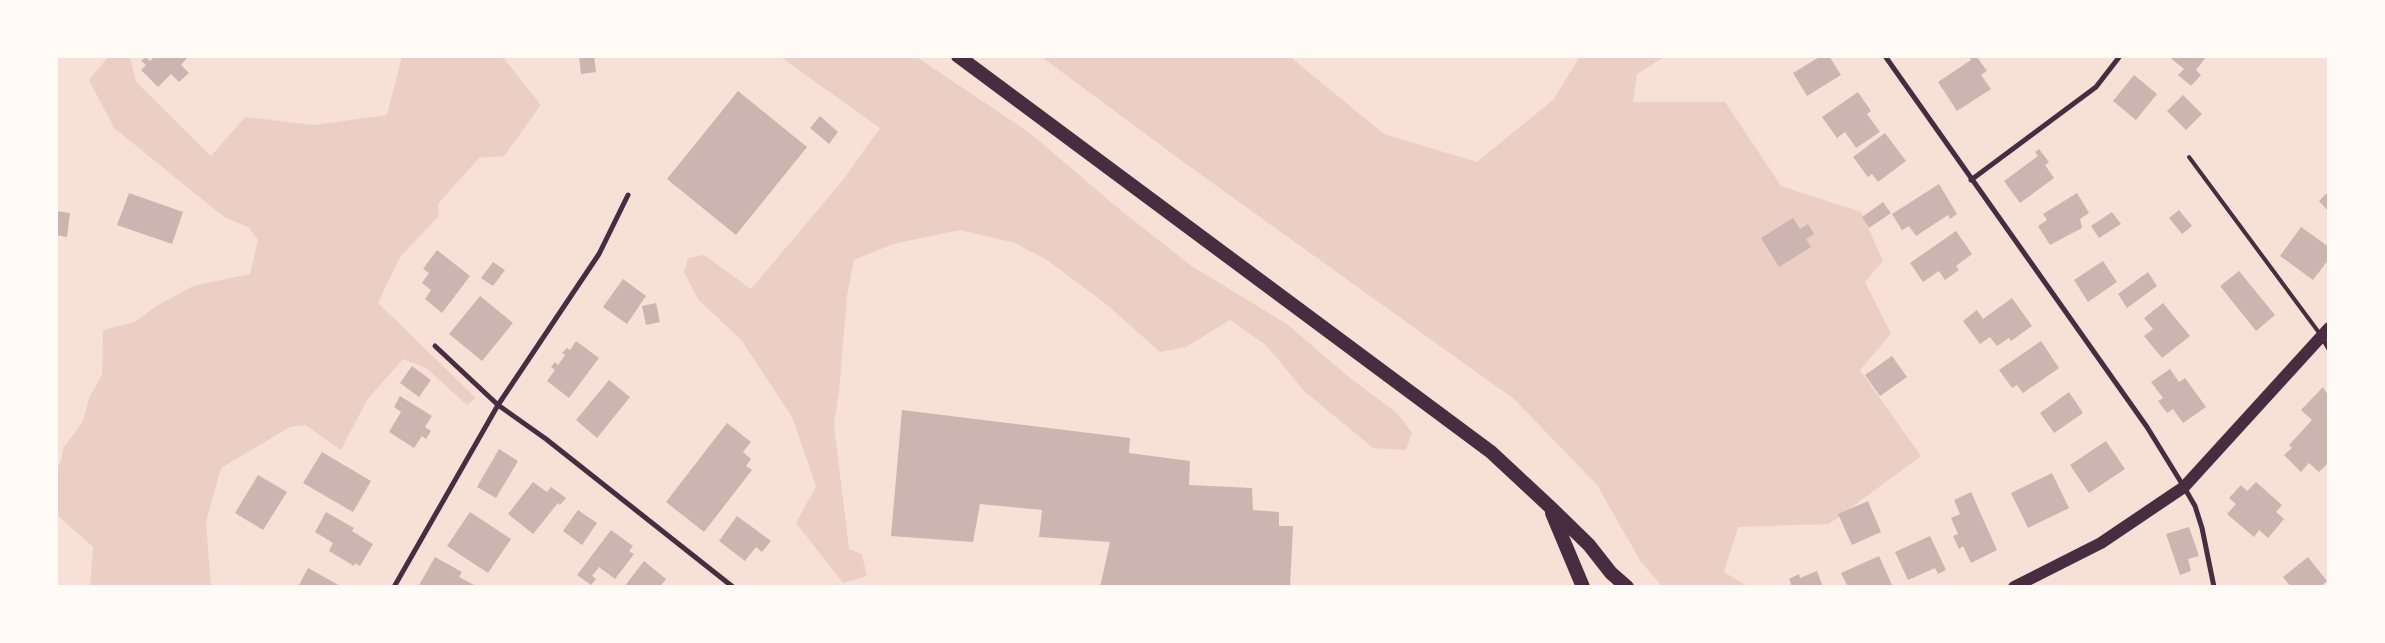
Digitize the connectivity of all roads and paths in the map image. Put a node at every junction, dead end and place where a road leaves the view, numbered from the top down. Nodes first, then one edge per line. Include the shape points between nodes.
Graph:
1 (958, 56) edge
2 (1885, 56) edge
3 (2120, 56) edge
4 (2189, 157) dead end
5 (1971, 180) junction
6 (628, 195) dead end
7 (2325, 332) edge
8 (435, 346) dead end
9 (2329, 349) edge
10 (498, 406) junction
11 (2184, 487) junction
12 (1549, 506) junction
13 (1611, 573) junction
14 (394, 587) edge
15 (733, 587) edge
16 (1583, 587) edge
17 (1621, 587) edge
18 (1627, 587) edge
19 (2014, 587) edge
20 (2214, 587) edge

1 - 12 highway via 1490,452
2 - 5 street
3 - 5 street via 2096,87
4 - 7 lane
5 - 11 street via 2146,427
6 - 10 street via 599,254
7 - 9 street
7 - 11 main road
8 - 10 street
10 - 14 street
10 - 15 street via 546,439
11 - 19 main road via 2101,543
11 - 20 street via 2202,528
12 - 13 highway via 1589,545
12 - 16 highway
13 - 17 highway
13 - 18 highway

